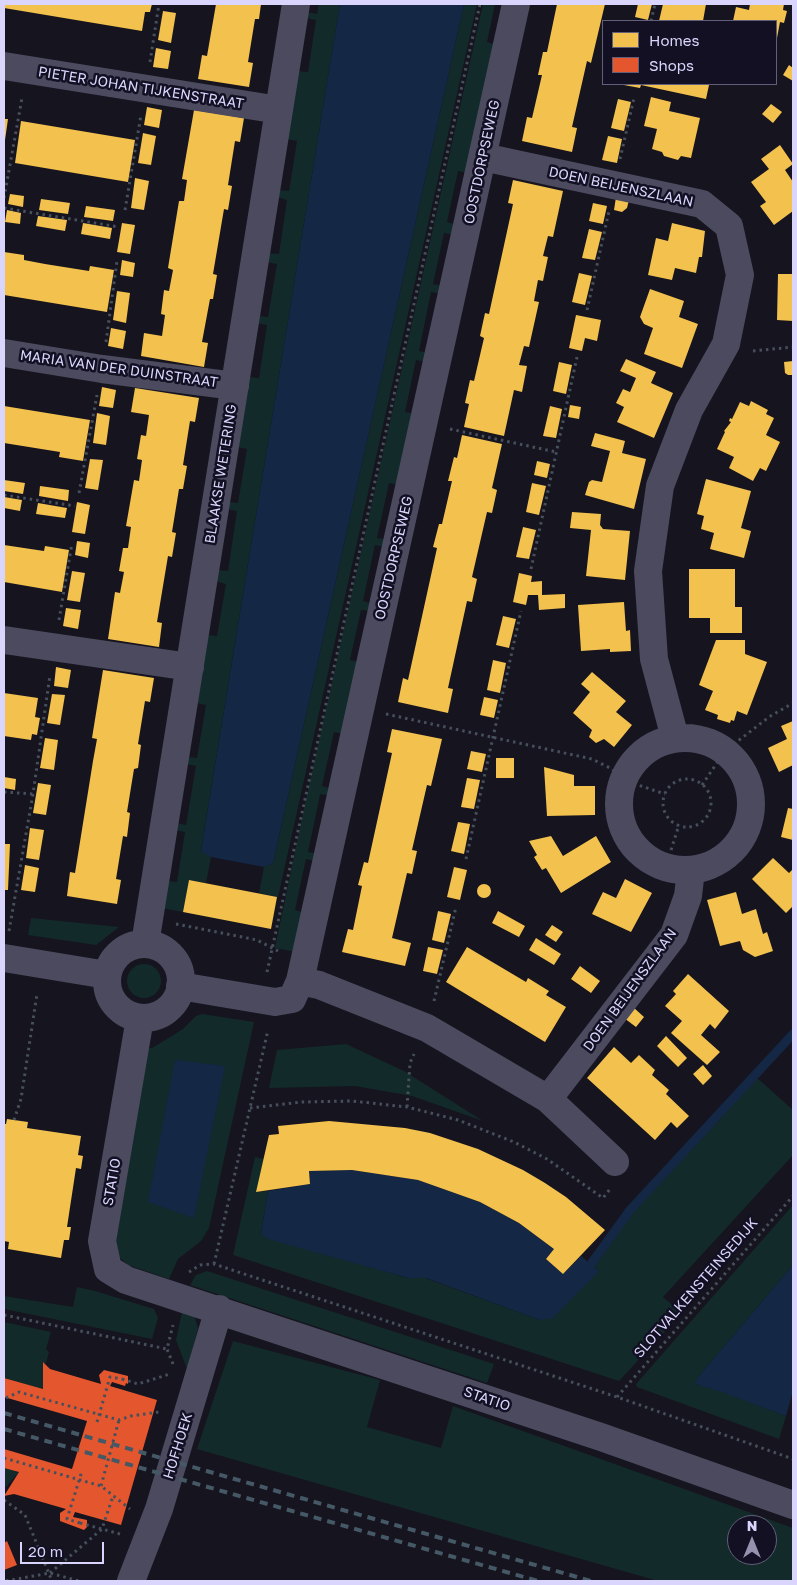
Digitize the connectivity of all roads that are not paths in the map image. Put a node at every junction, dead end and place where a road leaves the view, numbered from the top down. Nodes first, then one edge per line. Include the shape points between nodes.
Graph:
1 (296, 4) edge
2 (516, 4) edge
3 (15, 67) edge
4 (278, 110) junction
5 (483, 157) junction
6 (4, 353) edge
7 (235, 386) junction
8 (4, 640) edge
9 (190, 667) junction
10 (674, 738) junction
11 (691, 870) junction
12 (148, 932) junction
13 (4, 958) edge
14 (302, 970) junction
15 (107, 975) junction
16 (180, 986) junction
17 (140, 1018) junction
18 (548, 1099) junction
19 (615, 1162) road end
20 (219, 1309) junction
21 (793, 1505) edge
22 (130, 1581) edge

1 - 4 street, BLAAKSE WETERING
2 - 5 street, OOSTDORPSEWEG
3 - 4 street, PIETER JOHAN TIJKENSTRAAT
4 - 7 street, BLAAKSE WETERING
5 - 10 street, DOEN BEIJENSZLAAN via 702,204 729,226 740,275 726,344 689,410 660,486 648,571 654,659
5 - 14 street, OOSTDORPSEWEG
6 - 7 street, MARIA VAN DER DUINSTRAAT
7 - 9 street, BLAAKSE WETERING
8 - 9 street
9 - 12 street, BLAAKSE WETERING
10 - 11 street via 655,744 636,759 623,780 620,816 625,833 648,859 665,867
10 - 11 street via 703,740 725,752 739,766 748,783 752,802 749,822 741,840 727,855 710,865
11 - 18 street, DOEN BEIJENSZLAAN via 688,896 674,935
12 - 15 street via 136,945 121,952
12 - 16 street via 155,946 172,958 177,966
13 - 15 street
14 - 16 street, OOSTDORPSEWEG via 292,999 268,1002
14 - 18 street via 319,985 428,1028
15 - 17 street via 108,992 117,1006
16 - 17 street via 178,995 166,1010 149,1018
17 - 20 street, STATIO via 102,1241 108,1269 126,1280
18 - 19 street
20 - 21 street, STATIO
20 - 22 street, HOFHOEK via 159,1509

